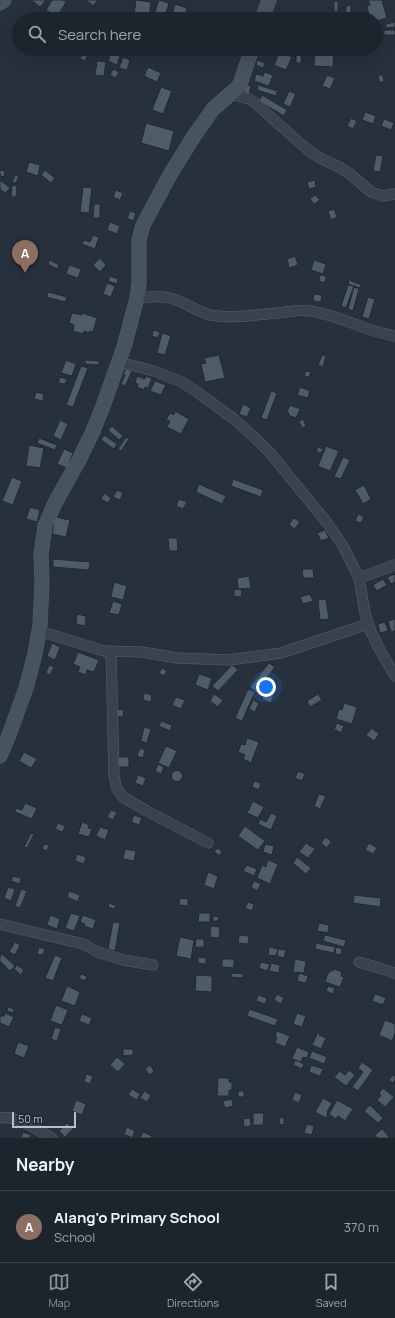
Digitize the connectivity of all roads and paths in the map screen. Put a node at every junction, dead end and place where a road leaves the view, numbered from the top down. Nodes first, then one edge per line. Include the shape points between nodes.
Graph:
1 (4, 0) edge
2 (269, 0) edge
3 (0, 3) edge
4 (265, 12) edge
5 (250, 56) edge
6 (231, 94) junction
7 (395, 194) edge
8 (137, 298) junction
9 (395, 336) edge
10 (119, 362) junction
11 (395, 565) edge
12 (359, 578) junction
13 (368, 624) junction
14 (39, 631) junction
15 (111, 651) junction
16 (395, 676) edge
17 (0, 756) edge
18 (208, 843) dead end
19 (0, 924) edge
20 (358, 962) dead end
21 (153, 964) dead end
22 (395, 973) edge
23 (0, 1118) edge
24 (52, 1138) edge

1 - 3 street
2 - 4 street
5 - 6 street via 240,84
6 - 7 street via 255,103 309,151 350,174 371,192 382,196
6 - 8 street via 214,110 194,136 143,225 139,240
8 - 9 street via 175,299 209,315 220,316 310,311
8 - 10 street
10 - 12 street via 182,382 229,415 254,437 328,524 343,546
10 - 14 street via 93,431 45,526 41,554
11 - 12 street
12 - 13 street
13 - 15 street via 281,653 229,660
13 - 16 street
14 - 15 street via 88,647
14 - 17 street via 26,688
15 - 18 street via 114,776 117,789 123,797 147,812
19 - 21 street via 83,944 123,960
20 - 22 street
23 - 24 street via 6,1116 16,1119

